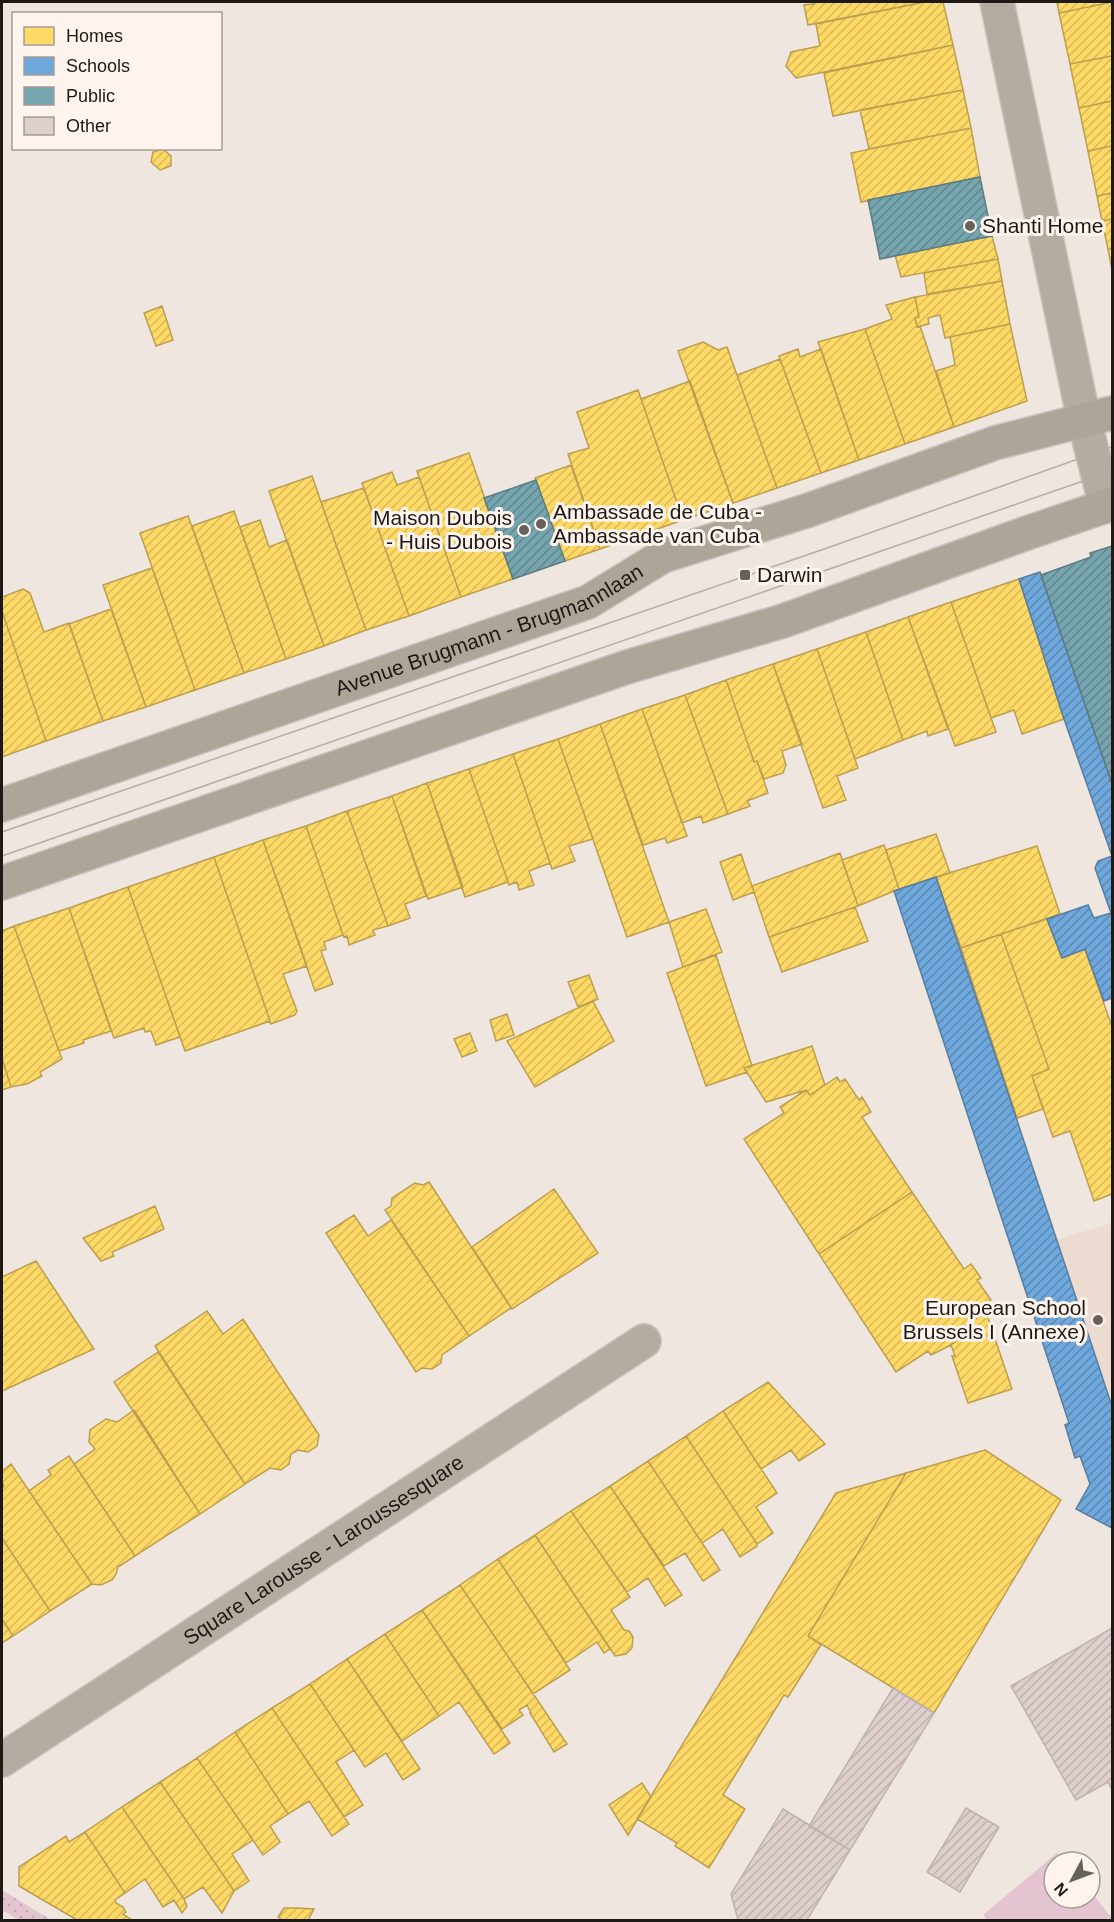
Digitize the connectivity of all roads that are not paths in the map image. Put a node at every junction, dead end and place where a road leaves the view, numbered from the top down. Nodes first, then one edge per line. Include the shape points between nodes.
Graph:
1 (998, 2) edge
2 (1098, 416) edge
3 (1109, 505) edge
4 (2, 805) edge
5 (2, 884) edge
6 (644, 1341) dead end
7 (2, 1760) edge

1 - 2 street
2 - 3 street
2 - 4 main road, Avenue Brugmann - Brugmannlaan via 995,443 809,510 663,556 588,602
3 - 5 main road via 783,621 627,667
6 - 7 street, Square Larousse - Laroussesquare

